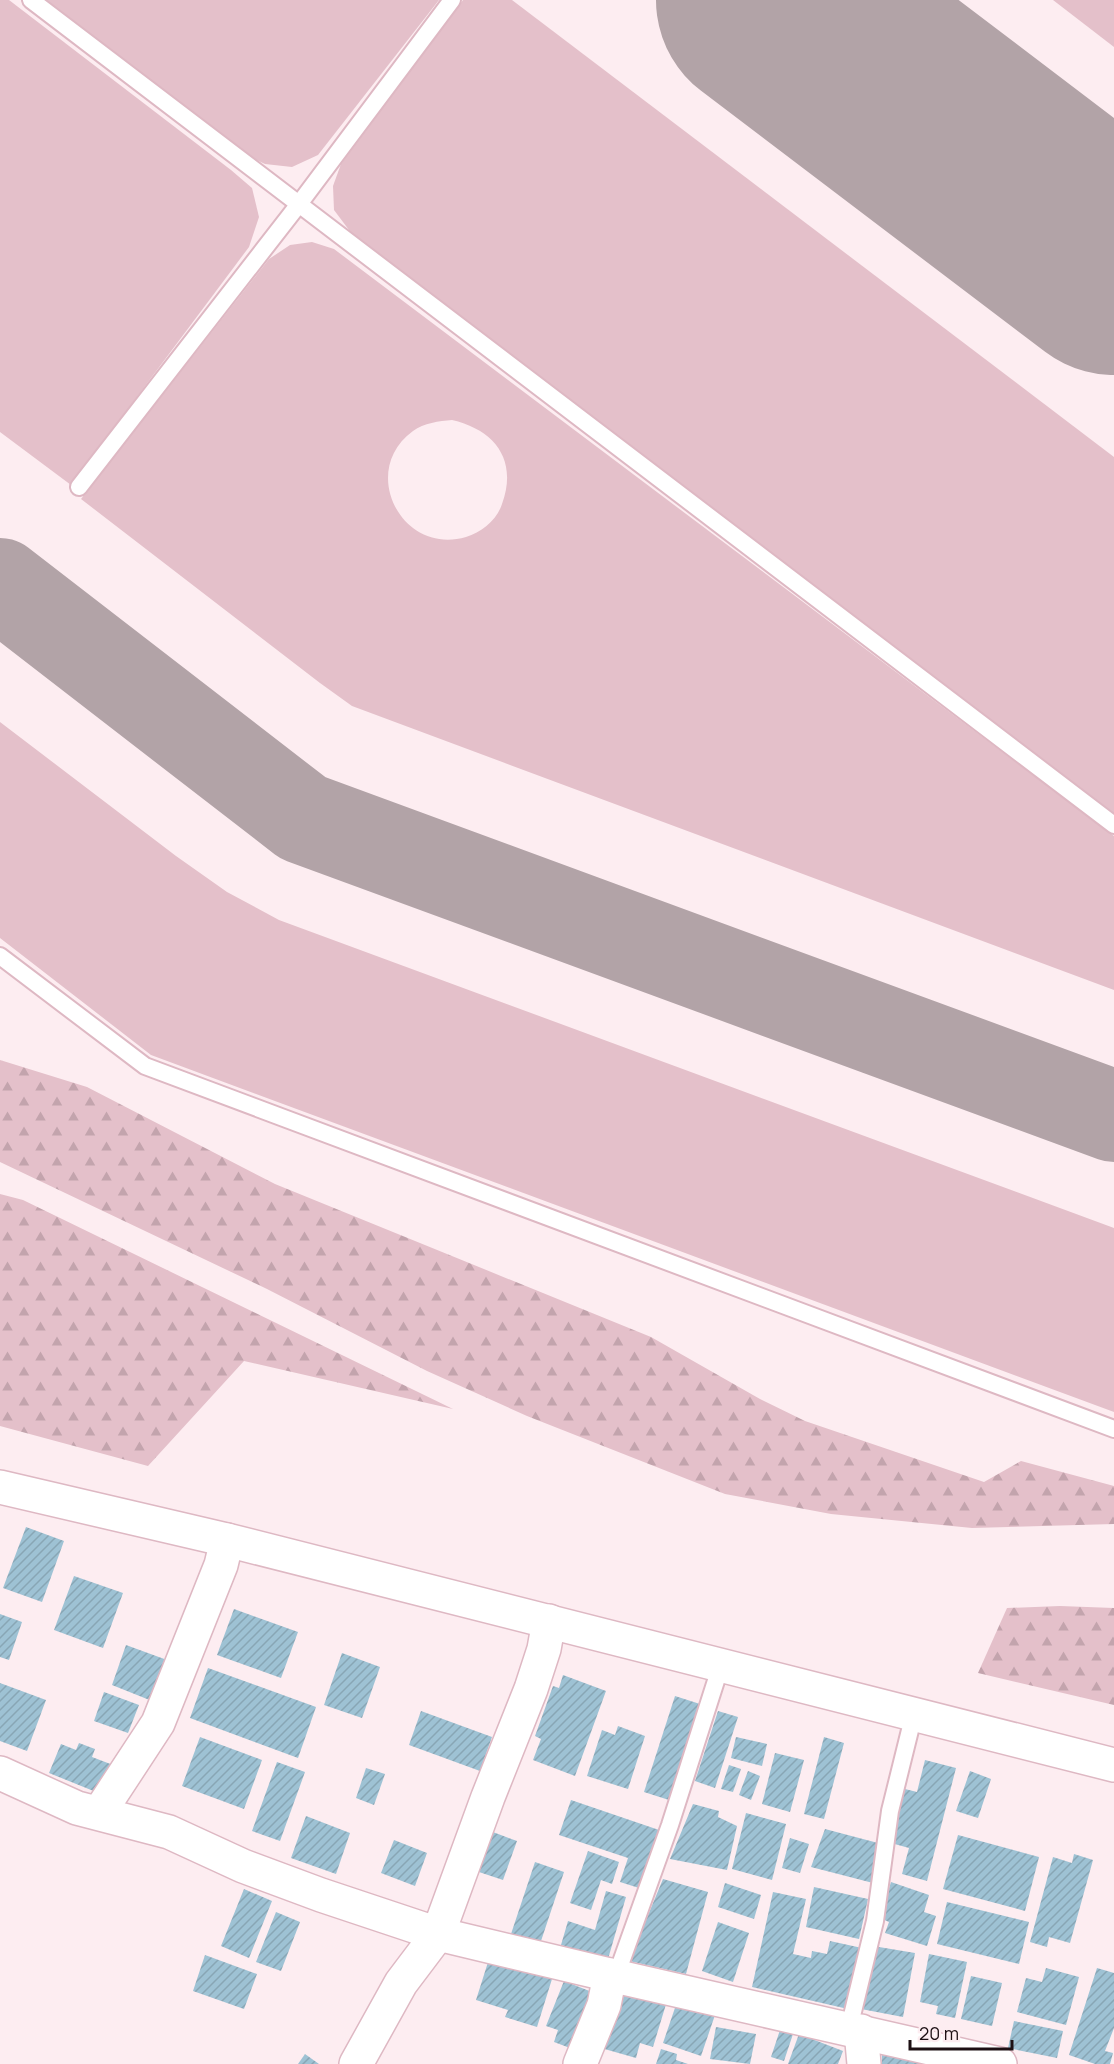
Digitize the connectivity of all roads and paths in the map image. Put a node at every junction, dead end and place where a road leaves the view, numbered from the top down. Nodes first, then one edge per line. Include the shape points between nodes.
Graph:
1 (31, 0) edge
2 (452, 0) edge
3 (299, 204) junction
4 (79, 487) dead end
5 (1114, 825) edge
6 (0, 956) edge
7 (1114, 1429) edge
8 (0, 1487) edge
9 (227, 1540) junction
10 (549, 1621) junction
11 (721, 1665) junction
12 (914, 1714) junction
13 (1114, 1765) edge
14 (0, 1773) edge
15 (99, 1814) junction
16 (438, 1934) junction
17 (610, 1975) junction
18 (855, 2030) junction
19 (356, 2064) edge
20 (580, 2064) edge
21 (864, 2064) edge
22 (1000, 2064) edge

1 - 3 lane
2 - 3 lane
3 - 4 lane
3 - 5 lane
6 - 7 lane via 145,1066
8 - 9 street
9 - 10 street
9 - 15 street via 158,1723
10 - 11 street
10 - 16 street via 531,1689
11 - 12 street
11 - 17 lane via 620,1965
12 - 13 street
12 - 18 lane via 890,1811
14 - 15 street
15 - 16 street via 169,1832 243,1866
16 - 17 street
16 - 19 street via 401,1983
17 - 18 street
17 - 20 street via 604,2005
18 - 21 street
18 - 22 street

